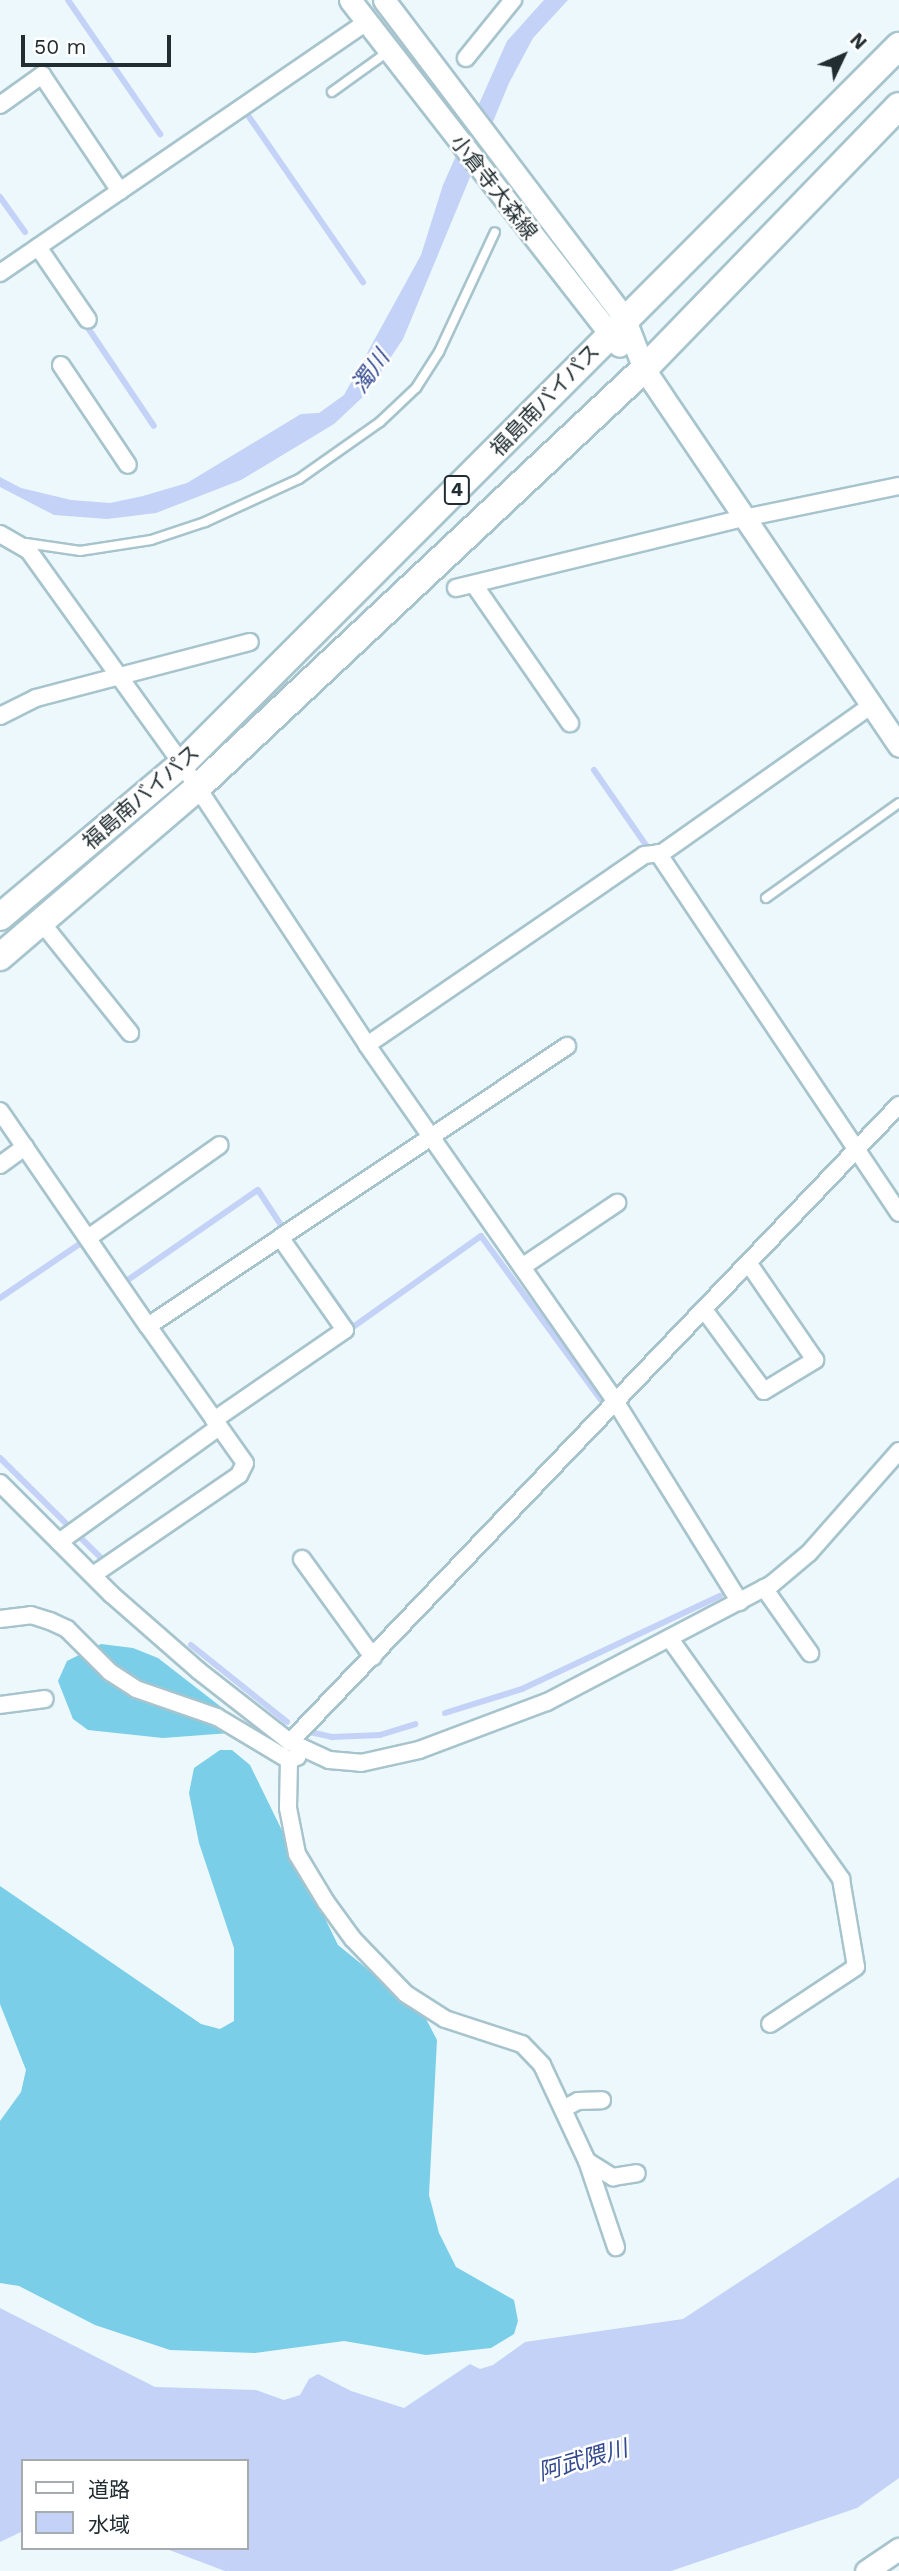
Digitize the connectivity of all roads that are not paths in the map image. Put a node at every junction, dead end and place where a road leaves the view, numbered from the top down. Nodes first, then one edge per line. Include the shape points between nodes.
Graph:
1 (350, 0) edge
2 (384, 0) edge
3 (513, 0) edge
4 (366, 22) junction
5 (899, 46) edge
6 (389, 51) junction
7 (466, 58) dead end
8 (332, 92) dead end
9 (0, 105) edge
10 (899, 106) edge
11 (120, 191) junction
12 (495, 232) dead end
13 (38, 247) junction
14 (0, 274) edge
15 (88, 320) dead end
16 (615, 326) junction
17 (61, 365) dead end
18 (644, 369) junction
19 (128, 465) dead end
20 (899, 486) edge
21 (744, 518) junction
22 (0, 534) edge
23 (16, 541) junction
24 (475, 586) junction
25 (456, 587) dead end
26 (250, 642) dead end
27 (118, 675) junction
28 (872, 705) junction
29 (0, 716) edge
30 (570, 723) dead end
31 (899, 746) edge
32 (182, 764) junction
33 (197, 788) junction
34 (899, 803) edge
35 (658, 853) junction
36 (766, 898) dead end
37 (0, 917) edge
38 (42, 923) junction
39 (0, 957) edge
40 (130, 1032) dead end
41 (367, 1045) junction
42 (567, 1045) dead end
43 (899, 1105) edge
44 (0, 1111) edge
45 (432, 1135) junction
46 (220, 1145) dead end
47 (25, 1147) junction
48 (857, 1149) junction
49 (0, 1165) edge
50 (617, 1203) dead end
51 (899, 1213) edge
52 (280, 1237) junction
53 (88, 1238) junction
54 (749, 1264) junction
55 (522, 1267) junction
56 (705, 1311) junction
57 (148, 1326) junction
58 (617, 1404) junction
59 (217, 1423) junction
60 (899, 1451) edge
61 (0, 1483) edge
62 (59, 1542) junction
63 (303, 1559) dead end
64 (93, 1574) junction
65 (764, 1588) junction
66 (740, 1602) junction
67 (0, 1619) edge
68 (670, 1639) junction
69 (810, 1653) dead end
70 (373, 1657) junction
71 (45, 1699) dead end
72 (0, 1705) edge
73 (290, 1742) junction
74 (309, 1754) junction
75 (289, 1760) junction
76 (770, 2024) dead end
77 (602, 2100) dead end
78 (563, 2109) junction
79 (587, 2161) junction
80 (637, 2173) dead end
81 (616, 2246) dead end
82 (899, 2549) edge
83 (866, 2571) edge

1 - 4 street, 小倉寺大森線
2 - 16 street via 526,188
3 - 7 street
4 - 6 street, 小倉寺大森線
4 - 11 street
5 - 16 highway, 福島南バイパス / 4
6 - 8 lane
6 - 16 street, 小倉寺大森線 via 514,212
9 - 11 street via 42,75
10 - 18 highway, 福島南バイパス / 4
11 - 13 street
12 - 23 lane via 439,352 416,388 380,422 299,479 205,522 151,540 80,551
13 - 14 street
13 - 15 street
16 - 18 street, 小倉寺大森線
16 - 32 highway, 福島南バイパス / 4 via 513,435
17 - 19 street
18 - 21 street, 小倉寺大森線
18 - 33 highway, 福島南バイパス / 4
20 - 21 street
21 - 24 street
21 - 28 street, 小倉寺大森線
22 - 23 street
23 - 27 street
24 - 25 street
24 - 30 street
26 - 27 street
27 - 29 street via 36,698
27 - 32 street
28 - 31 street, 小倉寺大森線
28 - 35 street
32 - 33 street
32 - 37 highway, 福島南バイパス / 4
33 - 38 highway, 福島南バイパス / 4
33 - 41 street
34 - 36 lane
35 - 41 street via 644,855
35 - 48 street
38 - 39 highway, 福島南バイパス / 4
38 - 40 street
41 - 45 street
42 - 45 street
43 - 48 street
44 - 47 street
45 - 52 street
45 - 55 street
46 - 53 street
47 - 49 street
47 - 53 street
48 - 51 street
48 - 54 street
50 - 55 street
52 - 57 street
52 - 59 street via 345,1330
53 - 57 street
54 - 56 street
54 - 56 street via 815,1360 764,1391
55 - 58 street
56 - 58 street
57 - 59 street
58 - 66 street
58 - 70 street
59 - 62 street
59 - 64 street via 245,1463 239,1475
60 - 65 street via 809,1553
61 - 62 street
62 - 64 street
63 - 70 street
64 - 73 street via 198,1671
65 - 66 street
65 - 69 street
66 - 68 street
67 - 75 street via 31,1615 67,1629 110,1672 136,1689 217,1717
68 - 74 street via 547,1702 419,1750 362,1763
68 - 76 street via 841,1879 856,1967
70 - 73 street
71 - 72 street
73 - 74 street
74 - 75 street
75 - 78 street via 288,1808 297,1854 353,1939 406,1994 445,2019 522,2044 542,2065
77 - 78 street via 579,2101
78 - 79 street
79 - 80 street via 612,2177
79 - 81 street
82 - 83 street

